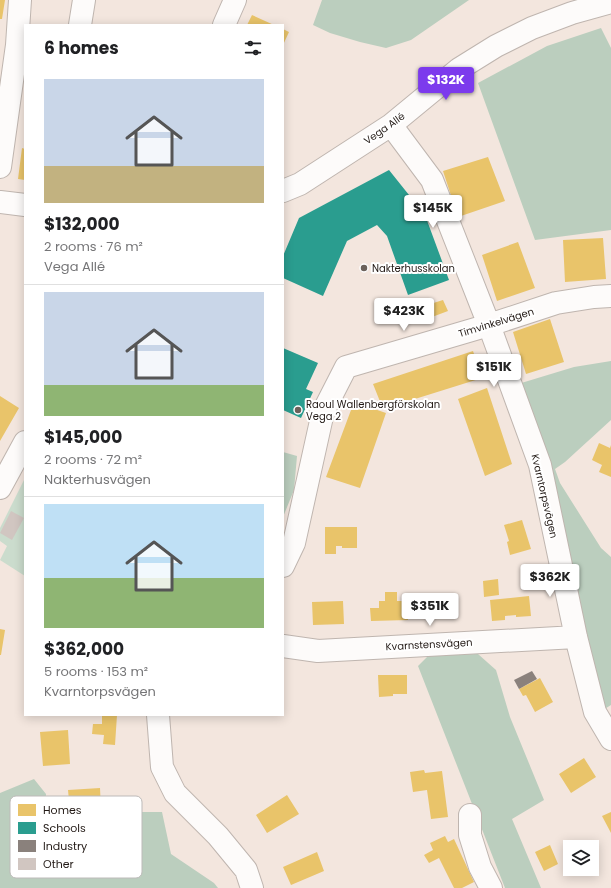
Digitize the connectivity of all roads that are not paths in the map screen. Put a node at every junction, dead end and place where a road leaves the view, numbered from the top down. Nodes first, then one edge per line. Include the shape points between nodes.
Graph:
1 (20, 0) edge
2 (84, 0) edge
3 (235, 0) edge
4 (605, 2) edge
5 (80, 24) edge
6 (224, 24) edge
7 (21, 46) edge
8 (391, 125) junction
9 (0, 167) edge
10 (284, 191) edge
11 (0, 202) edge
12 (24, 205) edge
13 (611, 296) edge
14 (489, 325) junction
15 (24, 444) edge
16 (0, 488) edge
17 (284, 564) edge
18 (576, 637) junction
19 (284, 646) edge
20 (158, 716) edge
21 (611, 739) edge
22 (470, 815) dead end
23 (252, 888) edge
24 (491, 888) edge

1 - 7 street
2 - 5 street
3 - 6 street
4 - 8 street, Vega Allé via 532,28 496,46 459,69
7 - 9 street
8 - 10 street, Vega Allé via 300,184
8 - 14 street, Kvarntorpsvägen via 432,180
11 - 12 street
13 - 14 street, Timvinkelvägen via 556,303
14 - 17 street, Timvinkelvägen via 346,366 323,412 294,543
14 - 18 street, Kvarntorpsvägen via 540,465
15 - 16 street
18 - 19 street, Kvarnstensvägen via 318,651
18 - 21 street, Kvarntorpsvägen via 595,712
20 - 23 street via 162,767 175,793 218,836 246,870
22 - 24 street via 470,834 480,866

